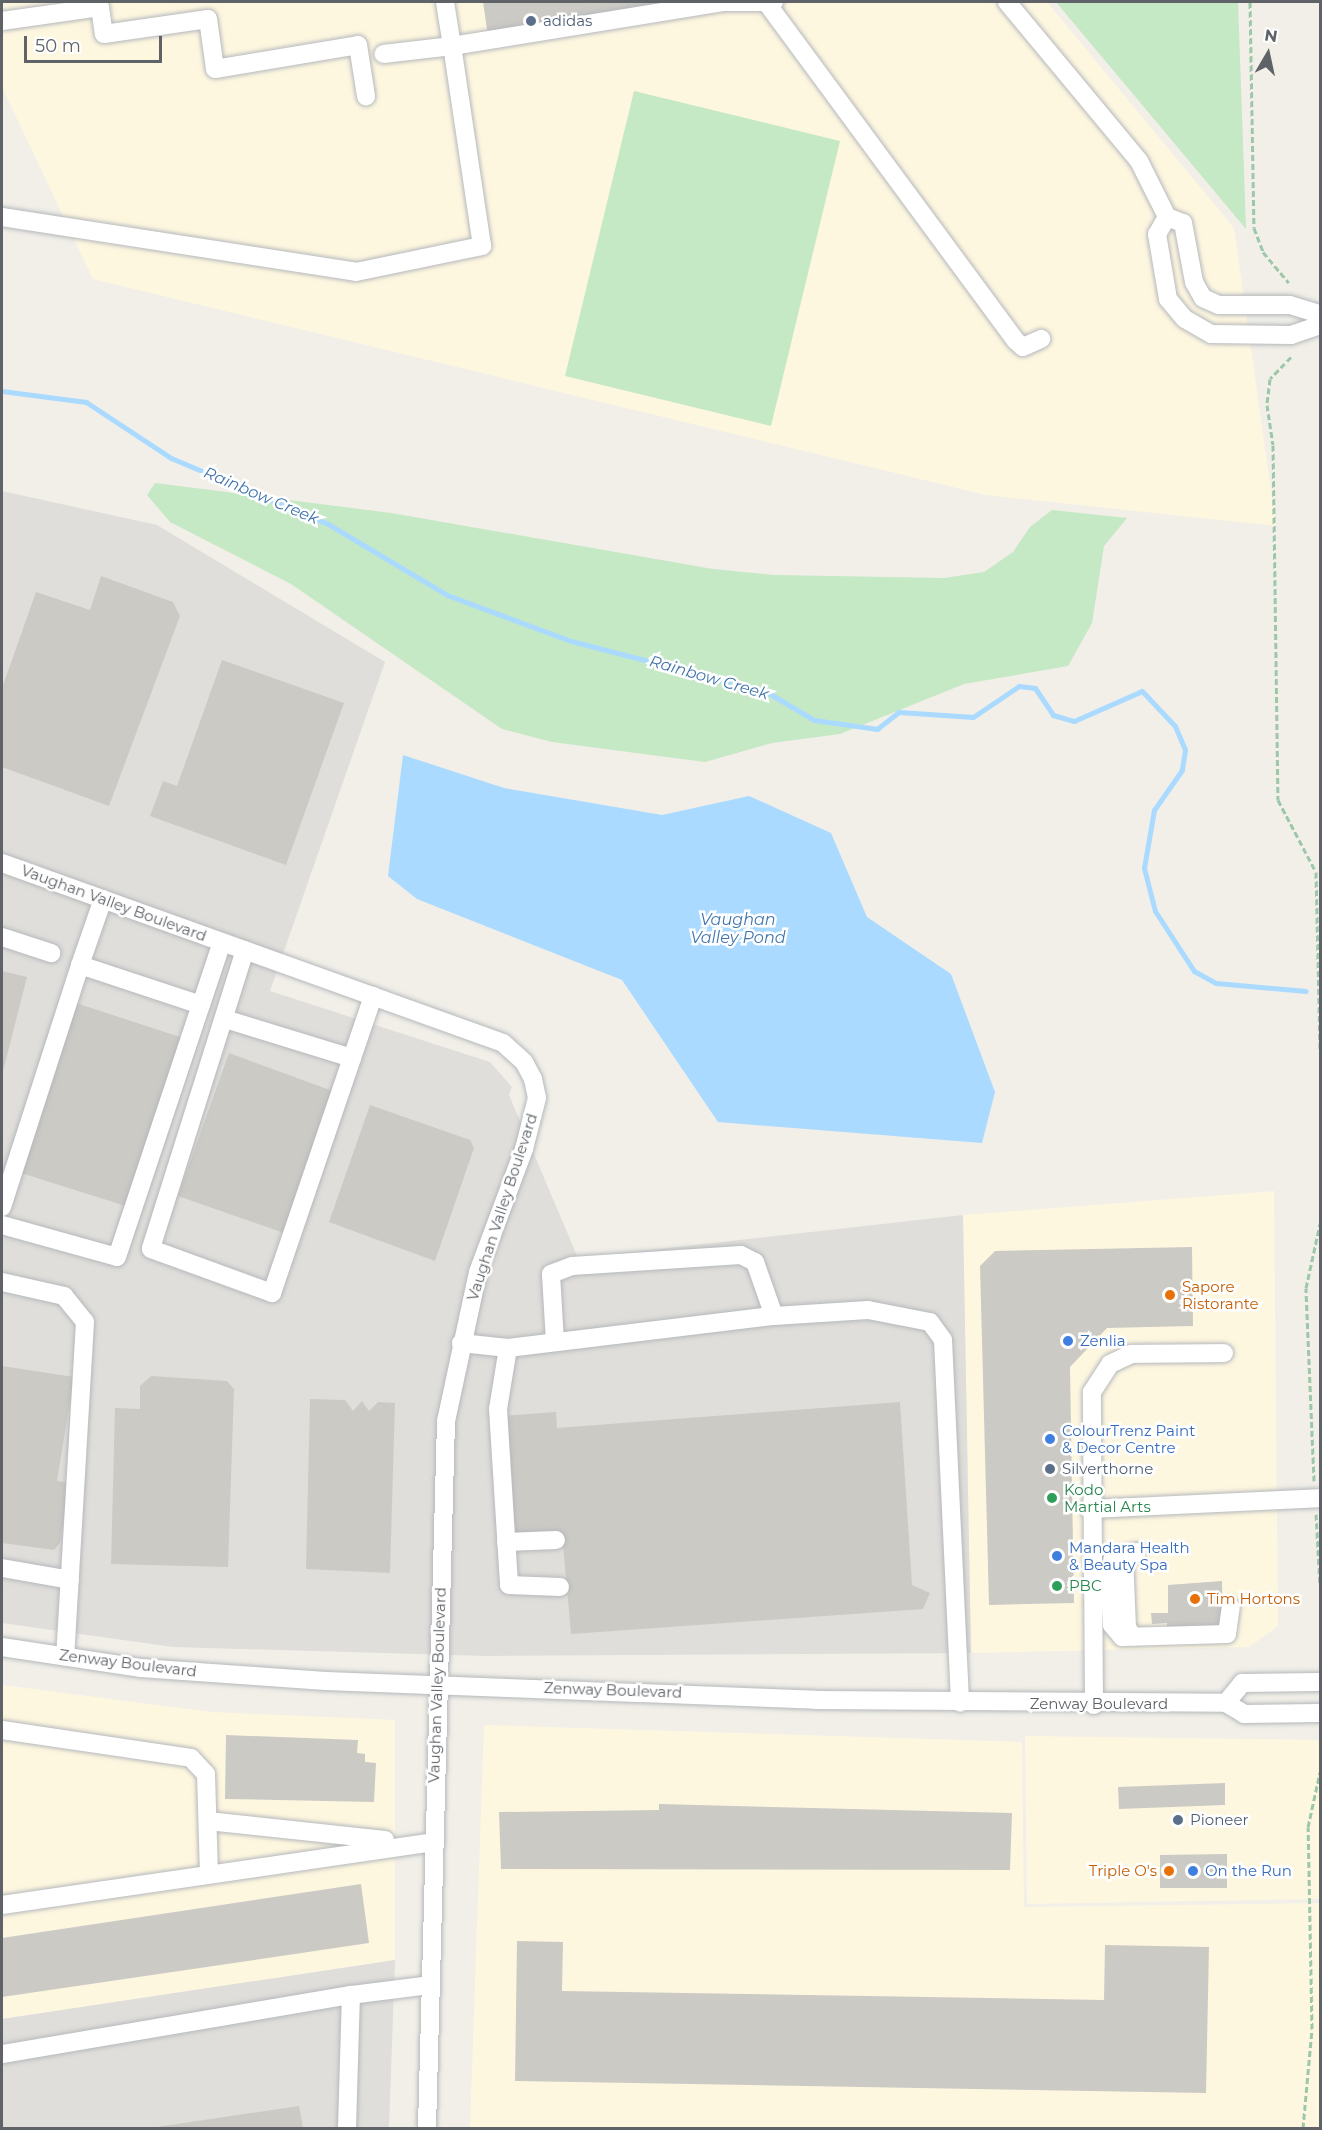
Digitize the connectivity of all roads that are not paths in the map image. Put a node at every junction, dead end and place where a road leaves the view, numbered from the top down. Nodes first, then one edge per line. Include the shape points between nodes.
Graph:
1 (445, 2) edge
2 (1007, 2) edge
3 (770, 3) edge
4 (2, 21) edge
5 (452, 46) junction
6 (383, 54) dead end
7 (366, 96) dead end
8 (2, 217) edge
9 (1167, 217) junction
10 (1320, 314) edge
11 (1320, 325) edge
12 (1041, 339) dead end
13 (2, 863) edge
14 (103, 899) junction
15 (2, 937) edge
16 (222, 942) junction
17 (245, 950) junction
18 (51, 953) dead end
19 (80, 965) junction
20 (373, 996) junction
21 (201, 1005) junction
22 (225, 1019) junction
23 (352, 1058) junction
24 (2, 1207) edge
25 (2, 1225) edge
26 (2, 1282) edge
27 (774, 1316) junction
28 (555, 1342) junction
29 (461, 1343) junction
30 (508, 1348) junction
31 (1224, 1353) dead end
32 (1318, 1498) edge
33 (1089, 1509) junction
34 (556, 1540) dead end
35 (506, 1542) junction
36 (1130, 1554) dead end
37 (2, 1568) edge
38 (70, 1580) junction
39 (560, 1587) dead end
40 (1231, 1607) dead end
41 (2, 1647) edge
42 (65, 1656) junction
43 (1320, 1682) edge
44 (437, 1684) junction
45 (960, 1703) junction
46 (1226, 1703) junction
47 (1094, 1705) junction
48 (1320, 1713) edge
49 (2, 1730) edge
50 (208, 1821) junction
51 (426, 1842) junction
52 (209, 1874) junction
53 (2, 1905) edge
54 (430, 1985) junction
55 (351, 1995) junction
56 (2, 2055) edge
57 (347, 2128) edge
58 (427, 2128) edge

1 - 5 street
2 - 9 street via 1139,161
3 - 5 street via 724,2
3 - 12 street via 1016,341 1023,347
4 - 7 street via 100,7 104,34 208,19 214,69 358,45
5 - 6 street
5 - 8 street via 483,246 356,272
9 - 10 street via 1183,223 1194,282 1203,298 1219,305 1290,305
9 - 11 street via 1157,234 1168,299 1185,319 1211,334 1291,335
13 - 14 street, Vaughan Valley Boulevard
14 - 16 street, Vaughan Valley Boulevard
14 - 19 street
15 - 18 street
16 - 17 street, Vaughan Valley Boulevard
16 - 21 street
17 - 20 street, Vaughan Valley Boulevard
17 - 22 street
19 - 21 street
19 - 24 street
20 - 23 street
20 - 29 street, Vaughan Valley Boulevard via 502,1043 524,1062 533,1079 537,1098 524,1149 478,1272
21 - 25 street via 117,1257
22 - 23 street
22 - 23 street via 151,1250 272,1293
26 - 38 street via 64,1296 85,1322
27 - 28 street
27 - 28 street via 755,1262 741,1255 572,1266 552,1274
27 - 45 street via 868,1311 930,1322 943,1340
28 - 30 street
29 - 30 street
29 - 44 street, Vaughan Valley Boulevard via 446,1421
30 - 35 street via 498,1409
31 - 33 street via 1131,1354 1104,1369 1090,1404
32 - 33 street
33 - 47 street
34 - 35 street
35 - 39 street via 509,1585
36 - 40 street via 1113,1558 1109,1572 1112,1625 1122,1637 1227,1634
37 - 38 street
38 - 42 street
41 - 42 street, Zenway Boulevard
42 - 44 street, Zenway Boulevard via 153,1668
43 - 46 street via 1242,1683
44 - 45 street, Zenway Boulevard
44 - 51 street, Vaughan Valley Boulevard
45 - 47 street, Zenway Boulevard
46 - 47 street, Zenway Boulevard
46 - 48 street, Zenway Boulevard via 1244,1714
49 - 50 street via 191,1758 206,1774
50 - 51 street
50 - 52 street
51 - 52 street
51 - 54 street, Vaughan Valley Boulevard
52 - 53 street
54 - 55 street
54 - 58 street, Vaughan Valley Boulevard
55 - 56 street
55 - 57 street

